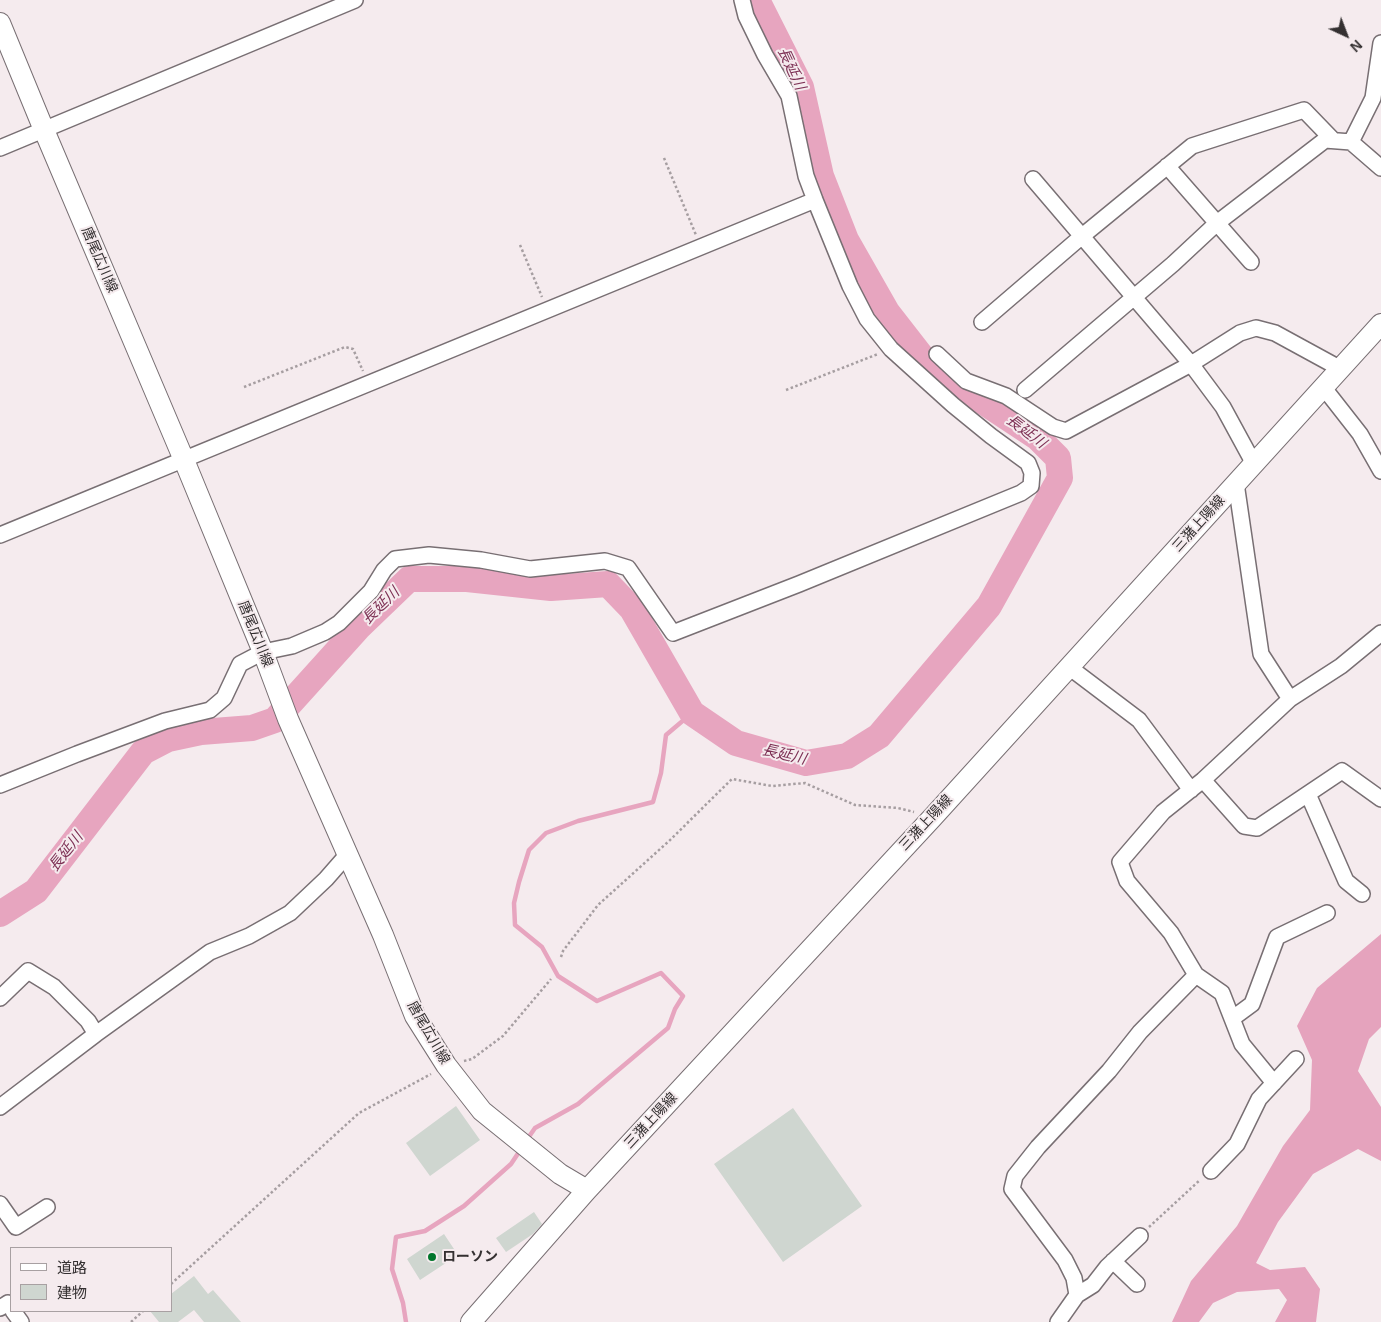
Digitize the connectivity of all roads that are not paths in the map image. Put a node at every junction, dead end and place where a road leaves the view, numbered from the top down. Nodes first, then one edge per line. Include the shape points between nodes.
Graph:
1 (355, 0) edge
2 (742, 0) edge
3 (0, 23) edge
4 (1381, 43) edge
5 (44, 130) junction
6 (1333, 140) junction
7 (1351, 142) junction
8 (0, 148) edge
9 (1167, 166) junction
10 (1381, 168) edge
11 (1033, 179) dead end
12 (814, 200) junction
13 (1217, 223) junction
14 (1081, 237) junction
15 (1251, 262) dead end
16 (1133, 298) junction
17 (982, 322) dead end
18 (1381, 324) edge
19 (937, 354) dead end
20 (1191, 364) junction
21 (1341, 369) junction
22 (1324, 388) junction
23 (1025, 390) dead end
24 (184, 460) junction
25 (1254, 464) junction
26 (1381, 471) edge
27 (1236, 483) junction
28 (0, 535) edge
29 (1381, 633) edge
30 (265, 659) junction
31 (1069, 667) junction
32 (1290, 699) junction
33 (1197, 785) junction
34 (0, 786) edge
35 (1308, 794) junction
36 (1381, 799) edge
37 (347, 855) junction
38 (1362, 894) dead end
39 (1327, 913) dead end
40 (1196, 975) junction
41 (0, 998) edge
42 (1233, 1018) junction
43 (96, 1034) junction
44 (1296, 1059) dead end
45 (1274, 1083) junction
46 (0, 1107) edge
47 (1211, 1171) road end
48 (588, 1190) junction
49 (0, 1204) edge
50 (47, 1207) dead end
51 (1140, 1236) road end
52 (1113, 1261) junction
53 (1138, 1284) dead end
54 (1077, 1295) junction
55 (10, 1306) edge
56 (0, 1308) edge
57 (471, 1322) edge
58 (1058, 1322) edge

1 - 5 street
2 - 12 street via 765,55 789,96
3 - 5 main road, 唐尾広川線
4 - 7 street via 1373,98
5 - 8 street
5 - 24 main road, 唐尾広川線
6 - 7 street
6 - 9 street via 1304,110 1192,146
6 - 13 street via 1325,140
7 - 10 street
9 - 13 street
9 - 14 street
11 - 14 street
12 - 24 street
12 - 30 street via 867,320 953,405 1028,463 1032,473 1031,486 1003,501 673,634 628,568 605,561 530,569 429,555 395,559 371,591 339,623
13 - 15 street
13 - 16 street
14 - 16 street
14 - 17 street
16 - 20 street
16 - 23 street
18 - 21 main road, 三潴上陽線
19 - 20 street via 966,381 1006,396 1053,427 1066,431
20 - 21 street via 1240,334 1256,328 1276,333
20 - 25 street via 1223,407
21 - 22 main road, 三潴上陽線
22 - 25 main road, 三潴上陽線
22 - 26 street via 1360,434
24 - 28 street
24 - 30 main road, 唐尾広川線
25 - 27 main road, 三潴上陽線
27 - 31 main road, 三潴上陽線
27 - 32 street via 1261,654
29 - 32 street via 1341,666
30 - 34 street via 240,664 224,698 210,710 166,721
30 - 37 main road, 唐尾広川線
31 - 33 street via 1139,720
31 - 48 main road, 三潴上陽線
32 - 33 street
33 - 35 street via 1244,826 1257,828
33 - 40 street via 1164,812 1120,862 1128,881 1171,933
35 - 36 street via 1342,771
35 - 38 street via 1346,881
37 - 43 street via 290,913 249,936 210,952
37 - 48 main road, 唐尾広川線 via 415,1016 446,1065 482,1111 560,1174
39 - 42 street via 1277,937 1252,1004
40 - 42 street via 1222,993
40 - 54 street via 1140,1032 1015,1176 1012,1189 1065,1260 1074,1278
41 - 43 street via 28,971 54,987 88,1021
42 - 45 street via 1242,1044
43 - 46 street
44 - 45 street
45 - 47 street via 1259,1100 1237,1144
48 - 57 main road, 三潴上陽線
49 - 50 street via 16,1227
51 - 52 street
52 - 53 street
52 - 54 street via 1093,1284
54 - 58 street
55 - 56 street via 8,1303

